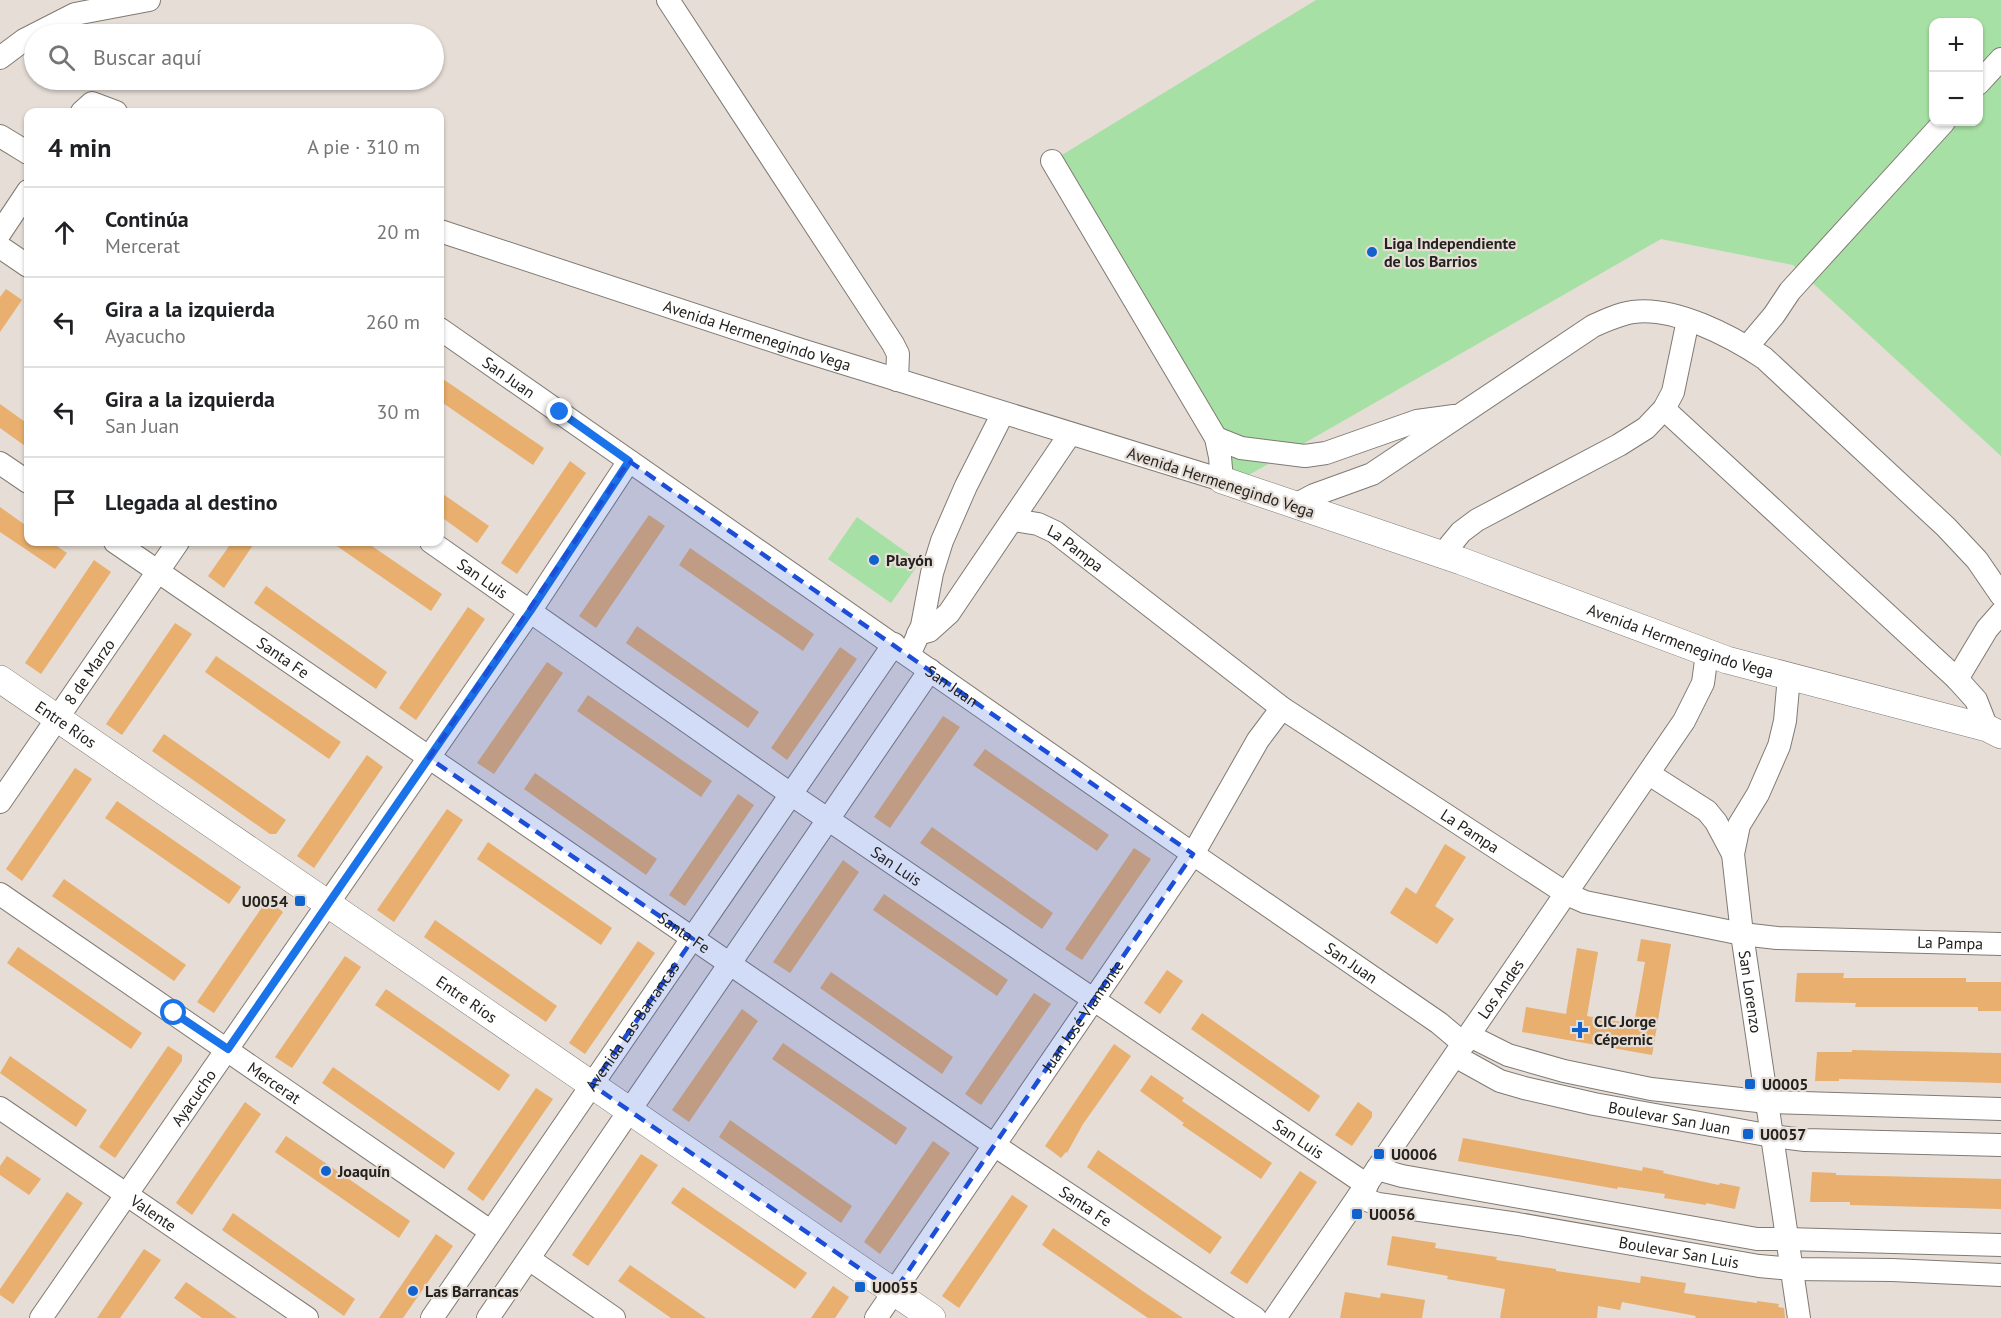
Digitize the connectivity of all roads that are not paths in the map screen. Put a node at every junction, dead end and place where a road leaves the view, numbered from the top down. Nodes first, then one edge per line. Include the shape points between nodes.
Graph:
1 (149, 0) edge
2 (668, 0) edge
3 (55, 24) edge
4 (24, 40) edge
5 (0, 58) edge
6 (2001, 59) edge
7 (1983, 79) edge
8 (86, 108) edge
9 (105, 108) edge
10 (1940, 126) edge
11 (0, 136) edge
12 (24, 151) edge
13 (1052, 161) dead end
14 (24, 197) edge
15 (444, 232) edge
16 (0, 233) edge
17 (0, 247) edge
18 (24, 264) edge
19 (1688, 320) junction
20 (444, 332) edge
21 (1747, 346) junction
22 (897, 380) junction
23 (1664, 409) junction
24 (1003, 413) junction
25 (1461, 415) junction
26 (1070, 434) junction
27 (1216, 438) junction
28 (629, 461) junction
29 (0, 463) edge
30 (24, 479) edge
31 (1222, 480) junction
32 (1295, 505) junction
33 (1014, 519) junction
34 (121, 546) edge
35 (175, 546) edge
36 (437, 546) edge
37 (1442, 555) junction
38 (158, 571) junction
39 (2001, 596) edge
40 (531, 610) junction
41 (2001, 614) edge
42 (918, 634) junction
43 (902, 650) junction
44 (1707, 653) junction
45 (930, 670) junction
46 (1789, 675) junction
47 (0, 679) edge
48 (1957, 679) junction
49 (1282, 708) junction
50 (58, 719) junction
51 (1994, 732) edge
52 (429, 758) junction
53 (1648, 774) junction
54 (792, 795) junction
55 (0, 802) edge
56 (828, 819) junction
57 (1192, 854) junction
58 (1733, 855) junction
59 (0, 894) edge
60 (1567, 894) junction
61 (328, 904) junction
62 (1742, 934) junction
63 (693, 939) junction
64 (2001, 944) edge
65 (730, 963) junction
66 (1092, 999) junction
67 (1463, 1045) junction
68 (228, 1049) junction
69 (592, 1085) junction
70 (1767, 1102) junction
71 (0, 1108) edge
72 (2001, 1109) edge
73 (629, 1111) junction
74 (1772, 1136) junction
75 (2001, 1144) edge
76 (994, 1145) junction
77 (1368, 1184) junction
78 (126, 1195) junction
79 (490, 1231) junction
80 (1786, 1239) junction
81 (2001, 1245) edge
82 (528, 1259) junction
83 (1792, 1269) junction
84 (2001, 1275) edge
85 (894, 1292) junction
86 (41, 1318) edge
87 (307, 1318) edge
88 (432, 1318) edge
89 (488, 1318) edge
90 (614, 1318) edge
91 (876, 1318) edge
92 (932, 1318) edge
93 (1255, 1318) edge
94 (1275, 1318) edge
95 (1799, 1318) edge

1 - 3 street via 75,14
2 - 22 street via 893,344 898,354
4 - 5 street
6 - 7 street
8 - 9 street via 92,103
10 - 21 street via 1790,291
11 - 12 street
13 - 27 street
14 - 16 street
15 - 22 street, Avenida Hermenegindo Vega
17 - 18 street
19 - 21 street
19 - 23 street via 1673,392
19 - 25 street via 1654,311 1632,312 1593,326
20 - 28 street, San Juan
21 - 39 street via 1784,375 1946,527 1977,560
22 - 24 street, Avenida Hermenegindo Vega
23 - 37 street via 1646,428 1619,445 1477,520
23 - 48 street
24 - 26 street, Avenida Hermenegindo Vega
24 - 42 street, Avenida Las Barrancas via 942,541
25 - 27 street via 1417,422 1326,453 1305,456 1241,448
25 - 32 street via 1372,474
26 - 31 street, Avenida Hermenegindo Vega
26 - 33 street
27 - 31 street
28 - 40 street, Ayacucho
28 - 43 street, San Juan
29 - 30 street
31 - 32 street, Avenida Hermenegindo Vega
32 - 37 street, Avenida Hermenegindo Vega
33 - 42 street via 949,613 929,631
33 - 49 street, La Pampa via 1055,532
34 - 38 street, Santa Fe
35 - 38 street, 8 de Marzo
36 - 40 street, San Luis
37 - 44 street, Avenida Hermenegindo Vega
38 - 50 street, 8 de Marzo
38 - 52 street, Santa Fe
40 - 52 street, Ayacucho
40 - 54 street, San Luis
41 - 48 street via 1987,629
42 - 43 street, Avenida Las Barrancas
43 - 45 street, San Juan
43 - 54 street, Avenida Las Barrancas
44 - 46 street, Avenida Hermenegindo Vega
44 - 53 street, Los Andes via 1702,683 1684,722
45 - 56 street
45 - 57 street, San Juan
46 - 51 street, Avenida Hermenegindo Vega
46 - 58 street, San Lorenzo via 1779,746 1739,825
47 - 50 street, Entre Ríos
48 - 51 street via 1976,699
49 - 57 street, Juan José Viamonte via 1258,740
49 - 60 street, La Pampa
50 - 55 street, 8 de Marzo
50 - 61 street, Entre Ríos
52 - 61 street, Ayacucho
52 - 63 street, Santa Fe
53 - 58 street via 1707,811
53 - 60 street, Los Andes
54 - 56 street, San Luis
54 - 63 street, Avenida Las Barrancas
56 - 65 street
56 - 66 street, San Luis
57 - 66 street, Juan José Viamonte
57 - 67 street, San Juan via 1439,1023
58 - 62 street, San Lorenzo
59 - 68 street, Mercerat
60 - 62 street, La Pampa via 1585,902
60 - 67 street, Los Andes
61 - 68 street, Ayacucho
61 - 69 street, Entre Ríos
62 - 64 street, La Pampa
62 - 70 street, San Lorenzo
63 - 65 street, Santa Fe
63 - 69 street, Avenida Las Barrancas
65 - 73 street
65 - 76 street, Santa Fe
66 - 76 street, Juan José Viamonte
66 - 77 street, San Luis
67 - 70 street, Boulevar San Juan via 1651,1089
67 - 74 street, Boulevar San Juan via 1500,1081 1594,1104
67 - 77 street, Los Andes
68 - 78 street, Ayacucho
68 - 79 street, Mercerat
69 - 73 street, Entre Ríos
69 - 79 street, Avenida Las Barrancas
70 - 72 street, Boulevar San Juan
70 - 74 street, San Lorenzo
71 - 78 street, Valente
73 - 82 street
73 - 85 street, Entre Ríos
74 - 75 street, Boulevar San Juan
74 - 80 street, San Lorenzo
76 - 85 street, Juan José Viamonte
76 - 93 street, Santa Fe
77 - 80 street, Boulevar San Luis via 1402,1176 1757,1239
77 - 83 street, Boulevar San Luis via 1378,1204
77 - 94 street, Los Andes
78 - 86 street, Ayacucho
78 - 87 street, Valente
79 - 88 street, Avenida Las Barrancas
80 - 81 street, Boulevar San Luis
80 - 83 street, San Lorenzo
82 - 89 street
82 - 90 street
83 - 84 street, Boulevar San Luis
83 - 95 street, San Lorenzo
85 - 91 street, Juan José Viamonte
85 - 92 street, Entre Ríos

